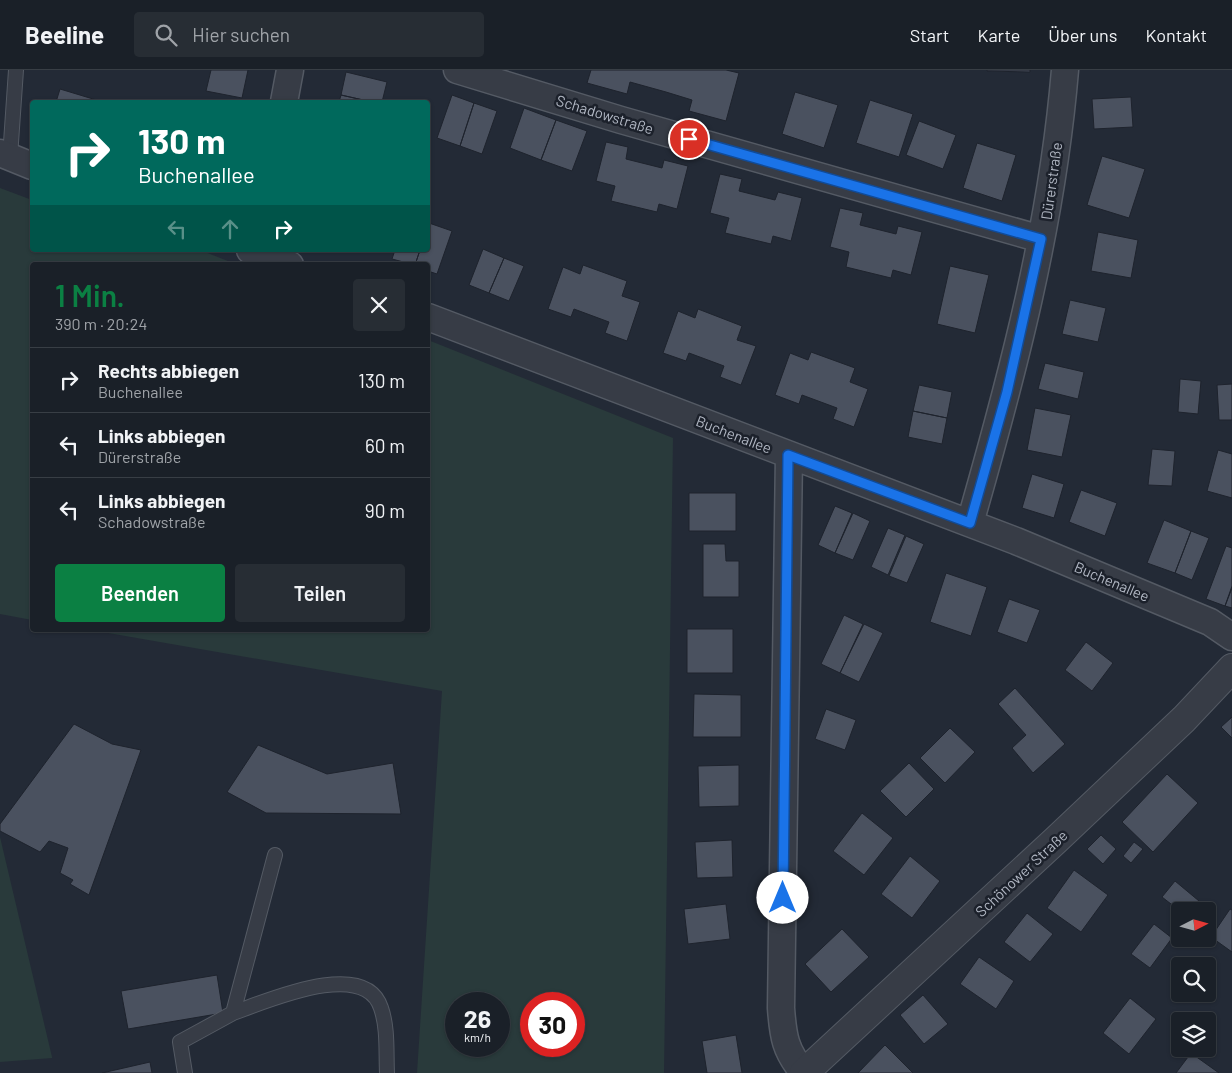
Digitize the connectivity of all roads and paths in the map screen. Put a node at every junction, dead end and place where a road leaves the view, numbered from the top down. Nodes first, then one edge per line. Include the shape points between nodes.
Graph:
1 (16, 70) edge
2 (290, 70) edge
3 (457, 70) edge
4 (1065, 70) edge
5 (284, 100) edge
6 (14, 159) edge
7 (1041, 239) junction
8 (255, 252) edge
9 (282, 262) edge
10 (430, 319) edge
11 (788, 455) junction
12 (970, 523) junction
13 (1232, 638) edge
14 (1232, 668) edge
15 (275, 855) dead end
16 (233, 1013) junction
17 (185, 1073) edge
18 (388, 1073) edge
19 (804, 1073) edge

1 - 6 lane
2 - 5 street
3 - 7 street, Schadowstraße
4 - 7 street, Dürerstraße via 1050,202
7 - 12 street, Dürerstraße via 1007,392
8 - 9 street
10 - 11 street, Buchenallee
11 - 12 street, Buchenallee
11 - 19 street via 781,1008 784,1039
12 - 13 street, Buchenallee via 1210,622
14 - 19 street, Schönower Straße via 1184,719
15 - 16 lane
16 - 17 lane via 180,1042
16 - 18 lane via 312,987 344,984 362,987 381,1006

